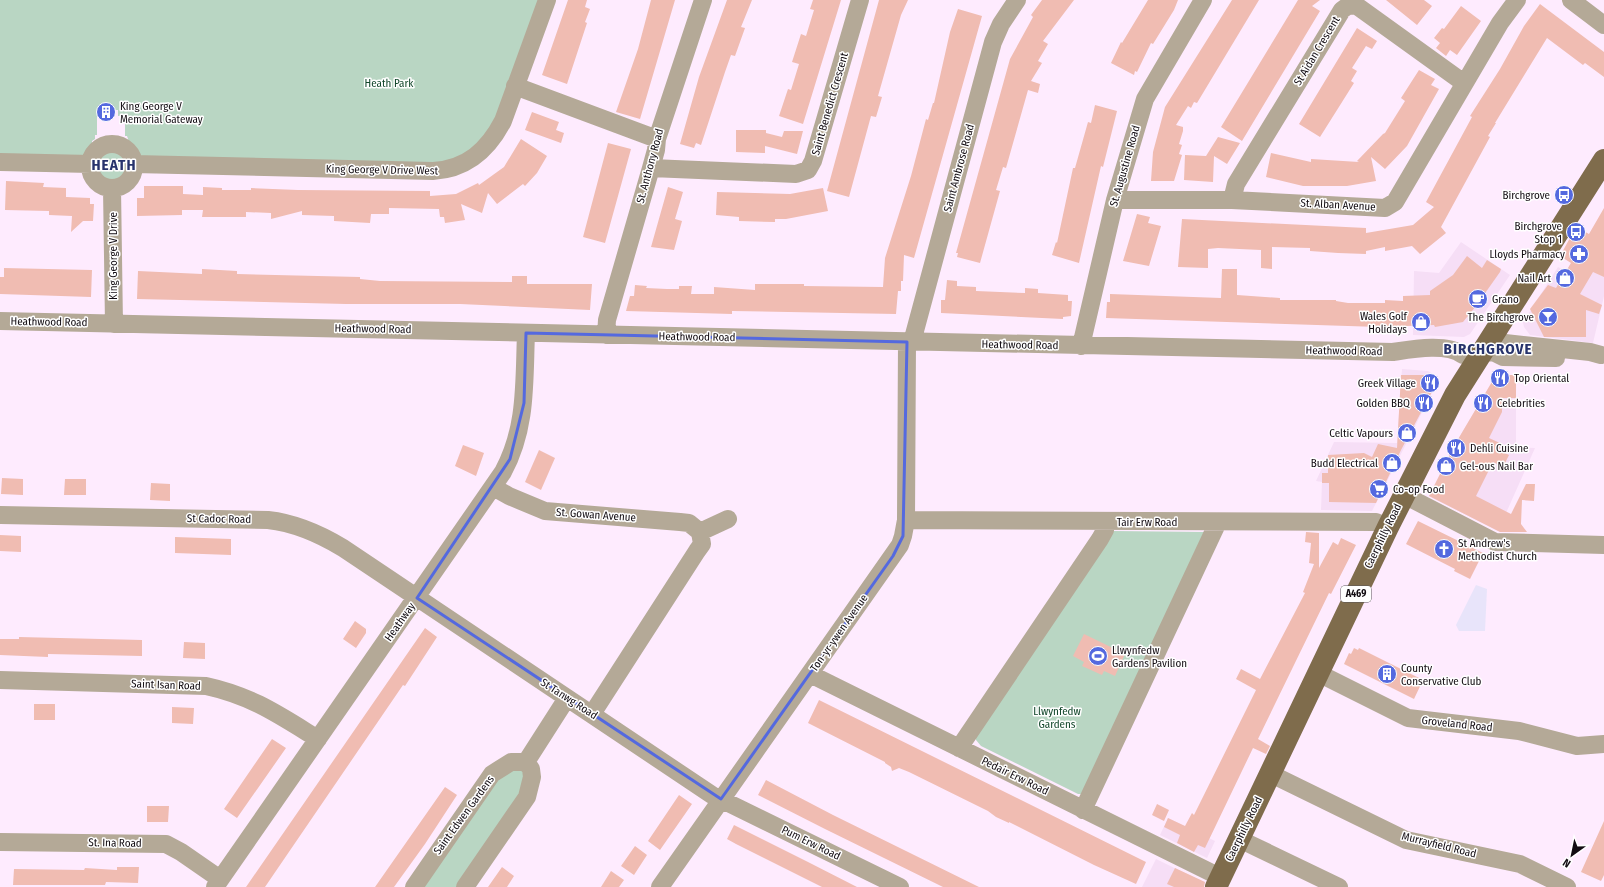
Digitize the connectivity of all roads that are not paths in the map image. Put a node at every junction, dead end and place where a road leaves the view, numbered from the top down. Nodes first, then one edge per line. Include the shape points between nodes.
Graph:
1 (547, 0) edge
2 (703, 0) edge
3 (860, 0) edge
4 (1018, 0) edge
5 (1203, 0) edge
6 (1518, 0) edge
7 (1571, 0) edge
8 (1604, 25) edge
9 (1464, 84) junction
10 (515, 86) junction
11 (656, 139) junction
12 (1604, 160) edge
13 (0, 162) edge
14 (91, 164) junction
15 (134, 164) junction
16 (651, 168) junction
17 (112, 188) junction
18 (1115, 200) junction
19 (1232, 200) junction
20 (0, 321) edge
21 (114, 324) junction
22 (526, 334) junction
23 (606, 335) junction
24 (910, 342) junction
25 (1081, 346) junction
26 (1479, 354) junction
27 (1602, 355) edge
28 (493, 487) junction
29 (1404, 495) junction
30 (0, 515) edge
31 (728, 519) dead end
32 (906, 520) junction
33 (1106, 522) junction
34 (1218, 522) junction
35 (1388, 526) junction
36 (700, 532) junction
37 (1604, 545) edge
38 (416, 598) junction
39 (1318, 673) junction
40 (810, 674) junction
41 (0, 680) edge
42 (567, 698) junction
43 (592, 714) junction
44 (318, 739) junction
45 (1604, 744) edge
46 (959, 748) junction
47 (526, 762) junction
48 (1271, 774) junction
49 (721, 799) junction
50 (1084, 810) junction
51 (1239, 839) junction
52 (0, 842) edge
53 (1218, 882) edge
54 (217, 883) edge
55 (414, 887) edge
56 (464, 887) edge
57 (660, 887) edge
58 (900, 887) edge
59 (1339, 887) edge
60 (1567, 887) edge

1 - 10 street, King George V Drive West
2 - 11 street, St. Anthony Road
3 - 16 street, Saint Benedict Crescent via 813,161 808,170 796,174
4 - 24 street, Saint Ambrose Road via 995,37
5 - 18 street, St. Augustine Road via 1145,99
6 - 9 street, St. Alban Avenue via 1500,23
7 - 8 street
9 - 19 street, St. Alban Avenue via 1394,202 1385,208
9 - 19 street, St Aidan Crescent via 1356,6 1349,5 1342,10 1236,184
10 - 11 street
10 - 15 street, King George V Drive West via 503,121 489,144 470,161 445,170
11 - 16 street, St. Anthony Road
12 - 26 main road, Caerphilly Road / A469
13 - 14 street
14 - 15 street via 95,153 111,144 125,148
14 - 17 street via 91,172 99,184
15 - 17 street via 130,179 125,184
16 - 23 street, St. Anthony Road via 607,320
17 - 21 street, King George V Drive
18 - 19 street, St. Alban Avenue
18 - 25 street, St. Augustine Road
20 - 21 street, Heathwood Road
21 - 22 street, Heathwood Road
22 - 23 street, Heathwood Road
22 - 28 street, Heathway via 526,386 522,416 510,459
23 - 24 street, Heathwood Road
24 - 25 street, Heathwood Road
24 - 32 street, Ton-yr-ywen Avenue
25 - 26 street, Heathwood Road via 1393,352 1415,358 1444,360
26 - 27 street via 1589,359
26 - 29 main road, Caerphilly Road / A469
28 - 36 street, St. Gowan Avenue via 545,511 689,523
28 - 38 street, Heathway
29 - 35 main road, Caerphilly Road / A469
29 - 37 street via 1495,542
30 - 38 street, St Cadoc Road via 282,522 330,540
31 - 36 street
32 - 33 street, Tair Erw Road
32 - 40 street, Ton-yr-ywen Avenue via 904,536 896,550
33 - 34 street, Tair Erw Road
33 - 46 street via 1100,539
34 - 35 street, Tair Erw Road via 1376,522
34 - 50 street
35 - 39 main road, Caerphilly Road / A469
36 - 43 street via 702,544 698,552
38 - 42 street, St Tanwg Road
38 - 44 street, Heathway
39 - 45 street, Groveland Road via 1408,718 1519,731 1577,746
39 - 48 main road, Caerphilly Road / A469
40 - 46 street, Pedair Erw Road
40 - 49 street, Ton-yr-ywen Avenue
41 - 44 street, Saint Isan Road via 206,686 261,704
42 - 43 street, St Tanwg Road
42 - 47 street
43 - 49 street, St Tanwg Road
44 - 54 street, Heathway
46 - 50 street, Pedair Erw Road
47 - 55 street, Saint Edwen Gardens via 512,762 492,774
47 - 56 street via 531,769 532,777 527,797
48 - 51 main road, Caerphilly Road / A469
48 - 60 street, Murrayfield Road via 1406,840 1520,864
49 - 57 street, Ton-yr-ywen Avenue
49 - 58 street, Pum Erw Road
50 - 53 street, Pedair Erw Road
51 - 53 main road, Caerphilly Road / A469
51 - 59 street
52 - 54 street, St. Ina Road via 166,844 180,852

